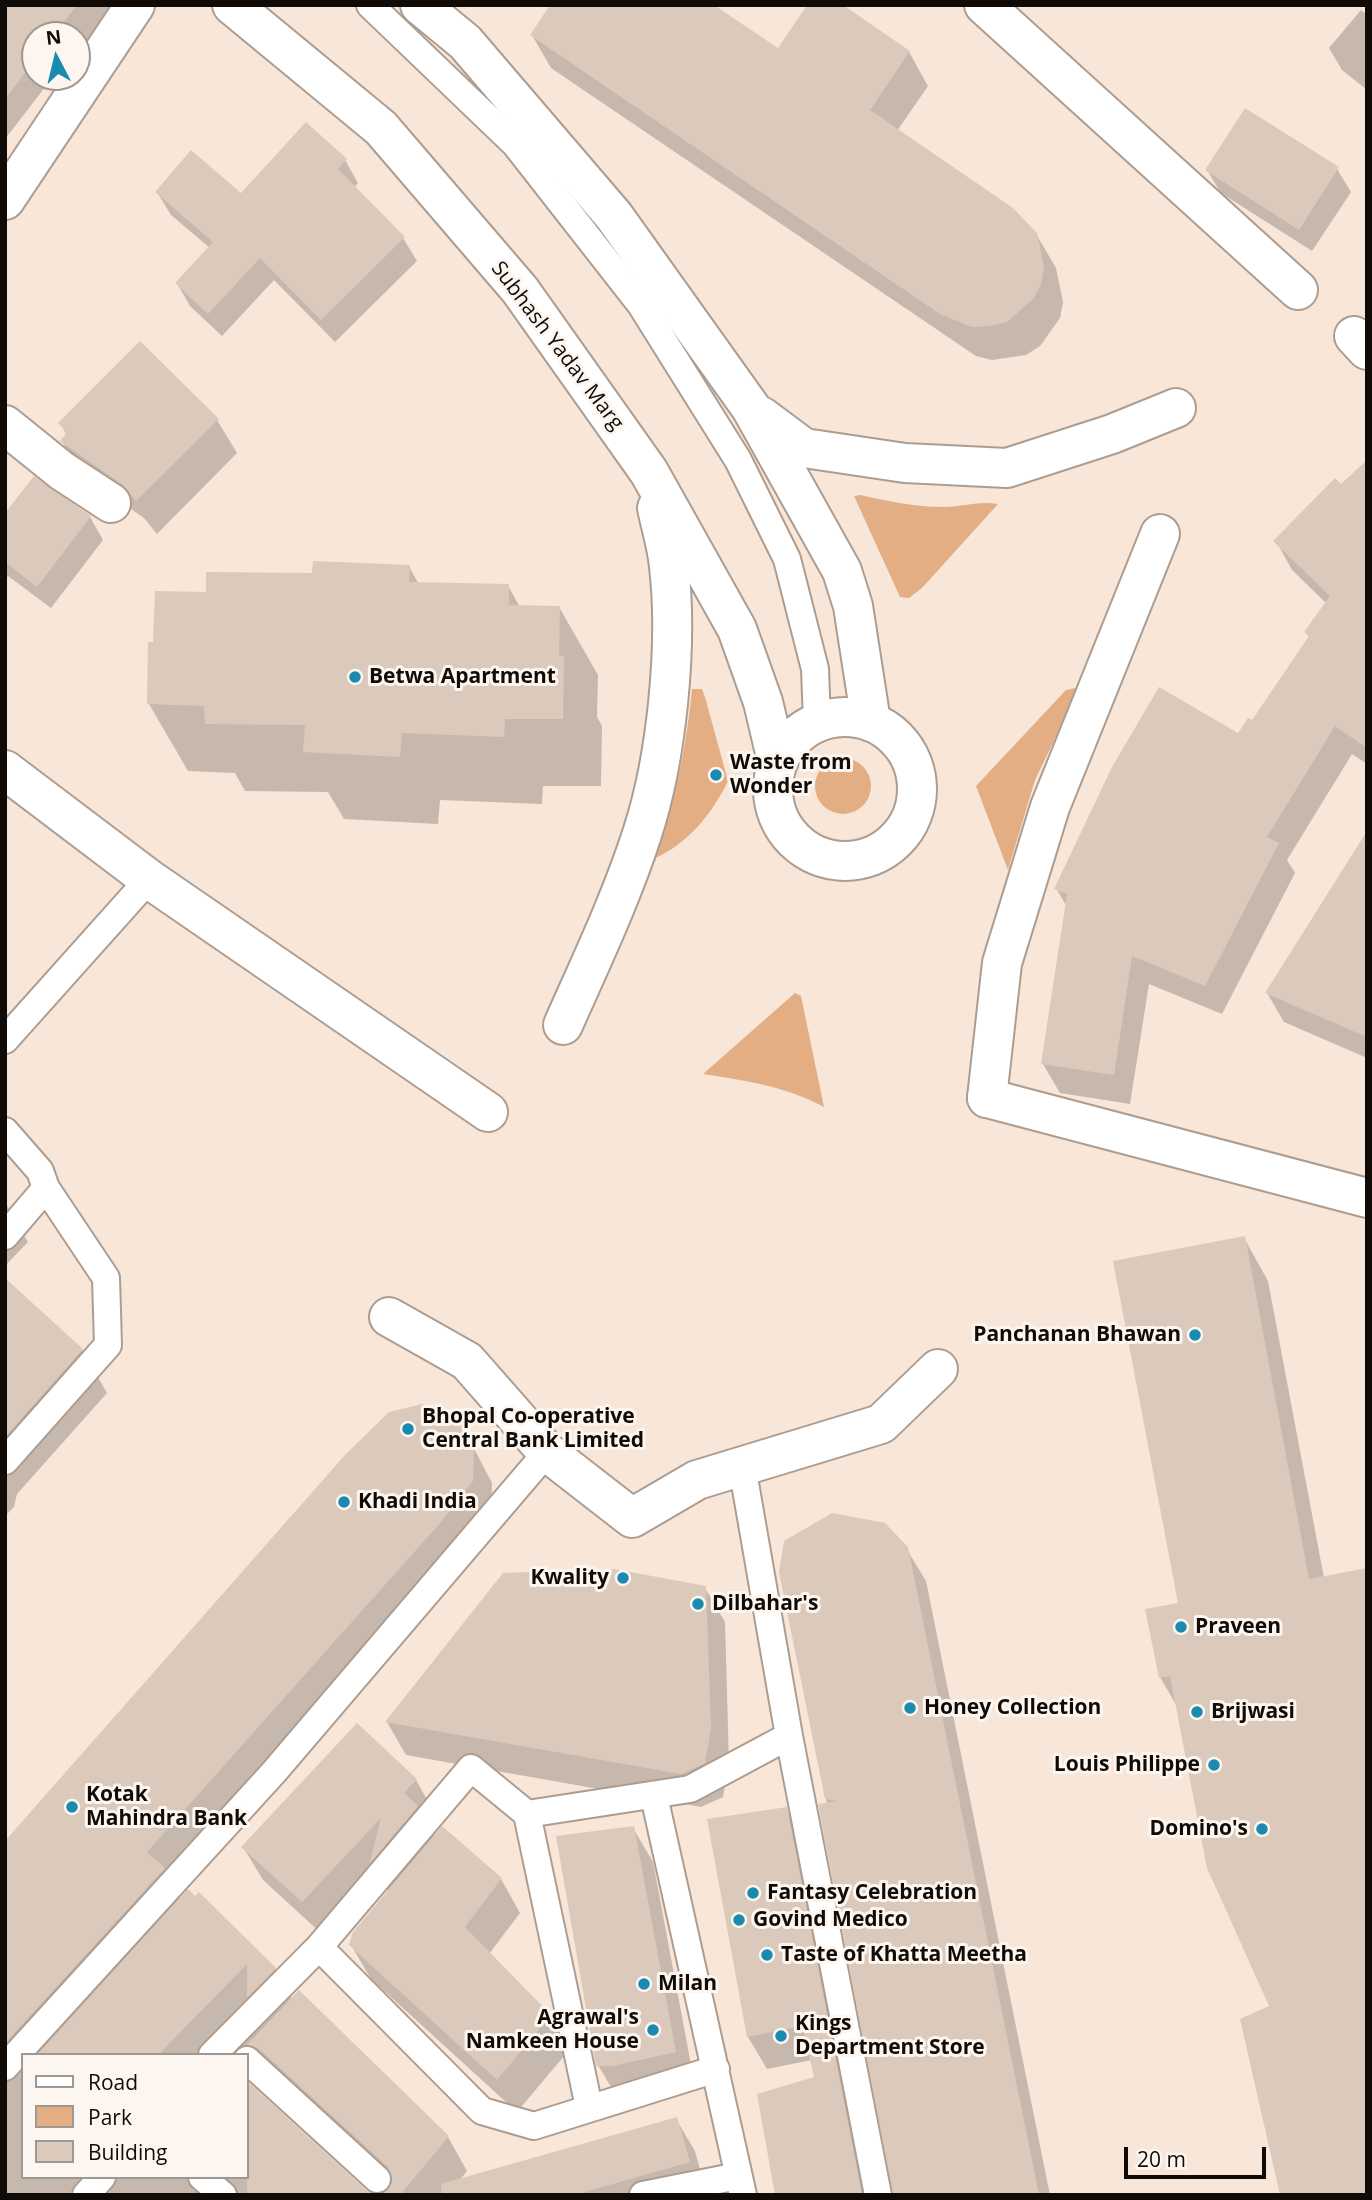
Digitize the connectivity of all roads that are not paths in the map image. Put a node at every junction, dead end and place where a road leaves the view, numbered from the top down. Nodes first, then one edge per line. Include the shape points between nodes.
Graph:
1 (135, 5) edge
2 (232, 5) edge
3 (370, 5) edge
4 (420, 5) edge
5 (984, 5) edge
6 (5, 200) edge
7 (1298, 290) dead end
8 (751, 408) junction
9 (1176, 408) dead end
10 (5, 425) edge
11 (649, 472) junction
12 (111, 503) dead end
13 (1160, 534) dead end
14 (817, 722) junction
15 (871, 722) junction
16 (777, 761) junction
17 (5, 770) edge
18 (149, 879) junction
19 (563, 1025) dead end
20 (5, 1040) edge
21 (488, 1112) dead end
22 (5, 1131) edge
23 (47, 1188) junction
24 (1367, 1198) edge
25 (5, 1236) edge
26 (389, 1317) dead end
27 (938, 1369) dead end
28 (547, 1452) junction
29 (5, 1461) edge
30 (743, 1466) junction
31 (789, 1736) junction
32 (654, 1796) junction
33 (527, 1814) junction
34 (319, 1947) junction
35 (226, 2050) edge
36 (248, 2061) edge
37 (5, 2067) edge
38 (716, 2069) junction
39 (589, 2107) junction
40 (100, 2179) edge
41 (204, 2179) edge
42 (377, 2179) dead end
43 (740, 2185) edge
44 (86, 2195) edge
45 (223, 2195) edge
46 (643, 2195) edge
47 (878, 2195) edge

1 - 6 main road
2 - 11 main road, Subhash Yadav Marg via 380,128 520,290
3 - 14 lane via 516,144 641,305 731,449 787,559 815,669
4 - 8 main road via 465,42 614,216
5 - 7 main road
8 - 9 main road via 804,447 905,463 1007,468
8 - 15 main road via 842,571 853,606
10 - 12 main road
11 - 16 main road, Subhash Yadav Marg via 737,629 763,702
11 - 19 main road via 669,566 670,671 660,764 642,833
13 - 24 main road via 1050,807 1002,963 987,1098
14 - 15 main road via 844,716
14 - 16 main road via 793,737
15 - 16 main road via 896,737 913,760 919,788 908,824 897,840 874,856 841,861 794,841 778,817 772,790
17 - 18 main road
18 - 20 lane
18 - 21 main road
22 - 23 lane via 40,1171
23 - 25 lane
23 - 29 lane via 106,1278 108,1345
26 - 28 main road via 467,1361
27 - 30 main road via 881,1424
28 - 30 main road via 632,1518 697,1480
28 - 37 lane via 274,1772
30 - 31 lane
31 - 32 lane via 690,1790
31 - 47 lane
32 - 33 lane
32 - 38 lane
33 - 34 lane via 471,1768
33 - 39 lane
34 - 35 lane
34 - 39 lane via 482,2111 534,2126
36 - 42 lane
38 - 39 lane
38 - 43 lane
40 - 44 lane
41 - 45 lane
43 - 46 lane

